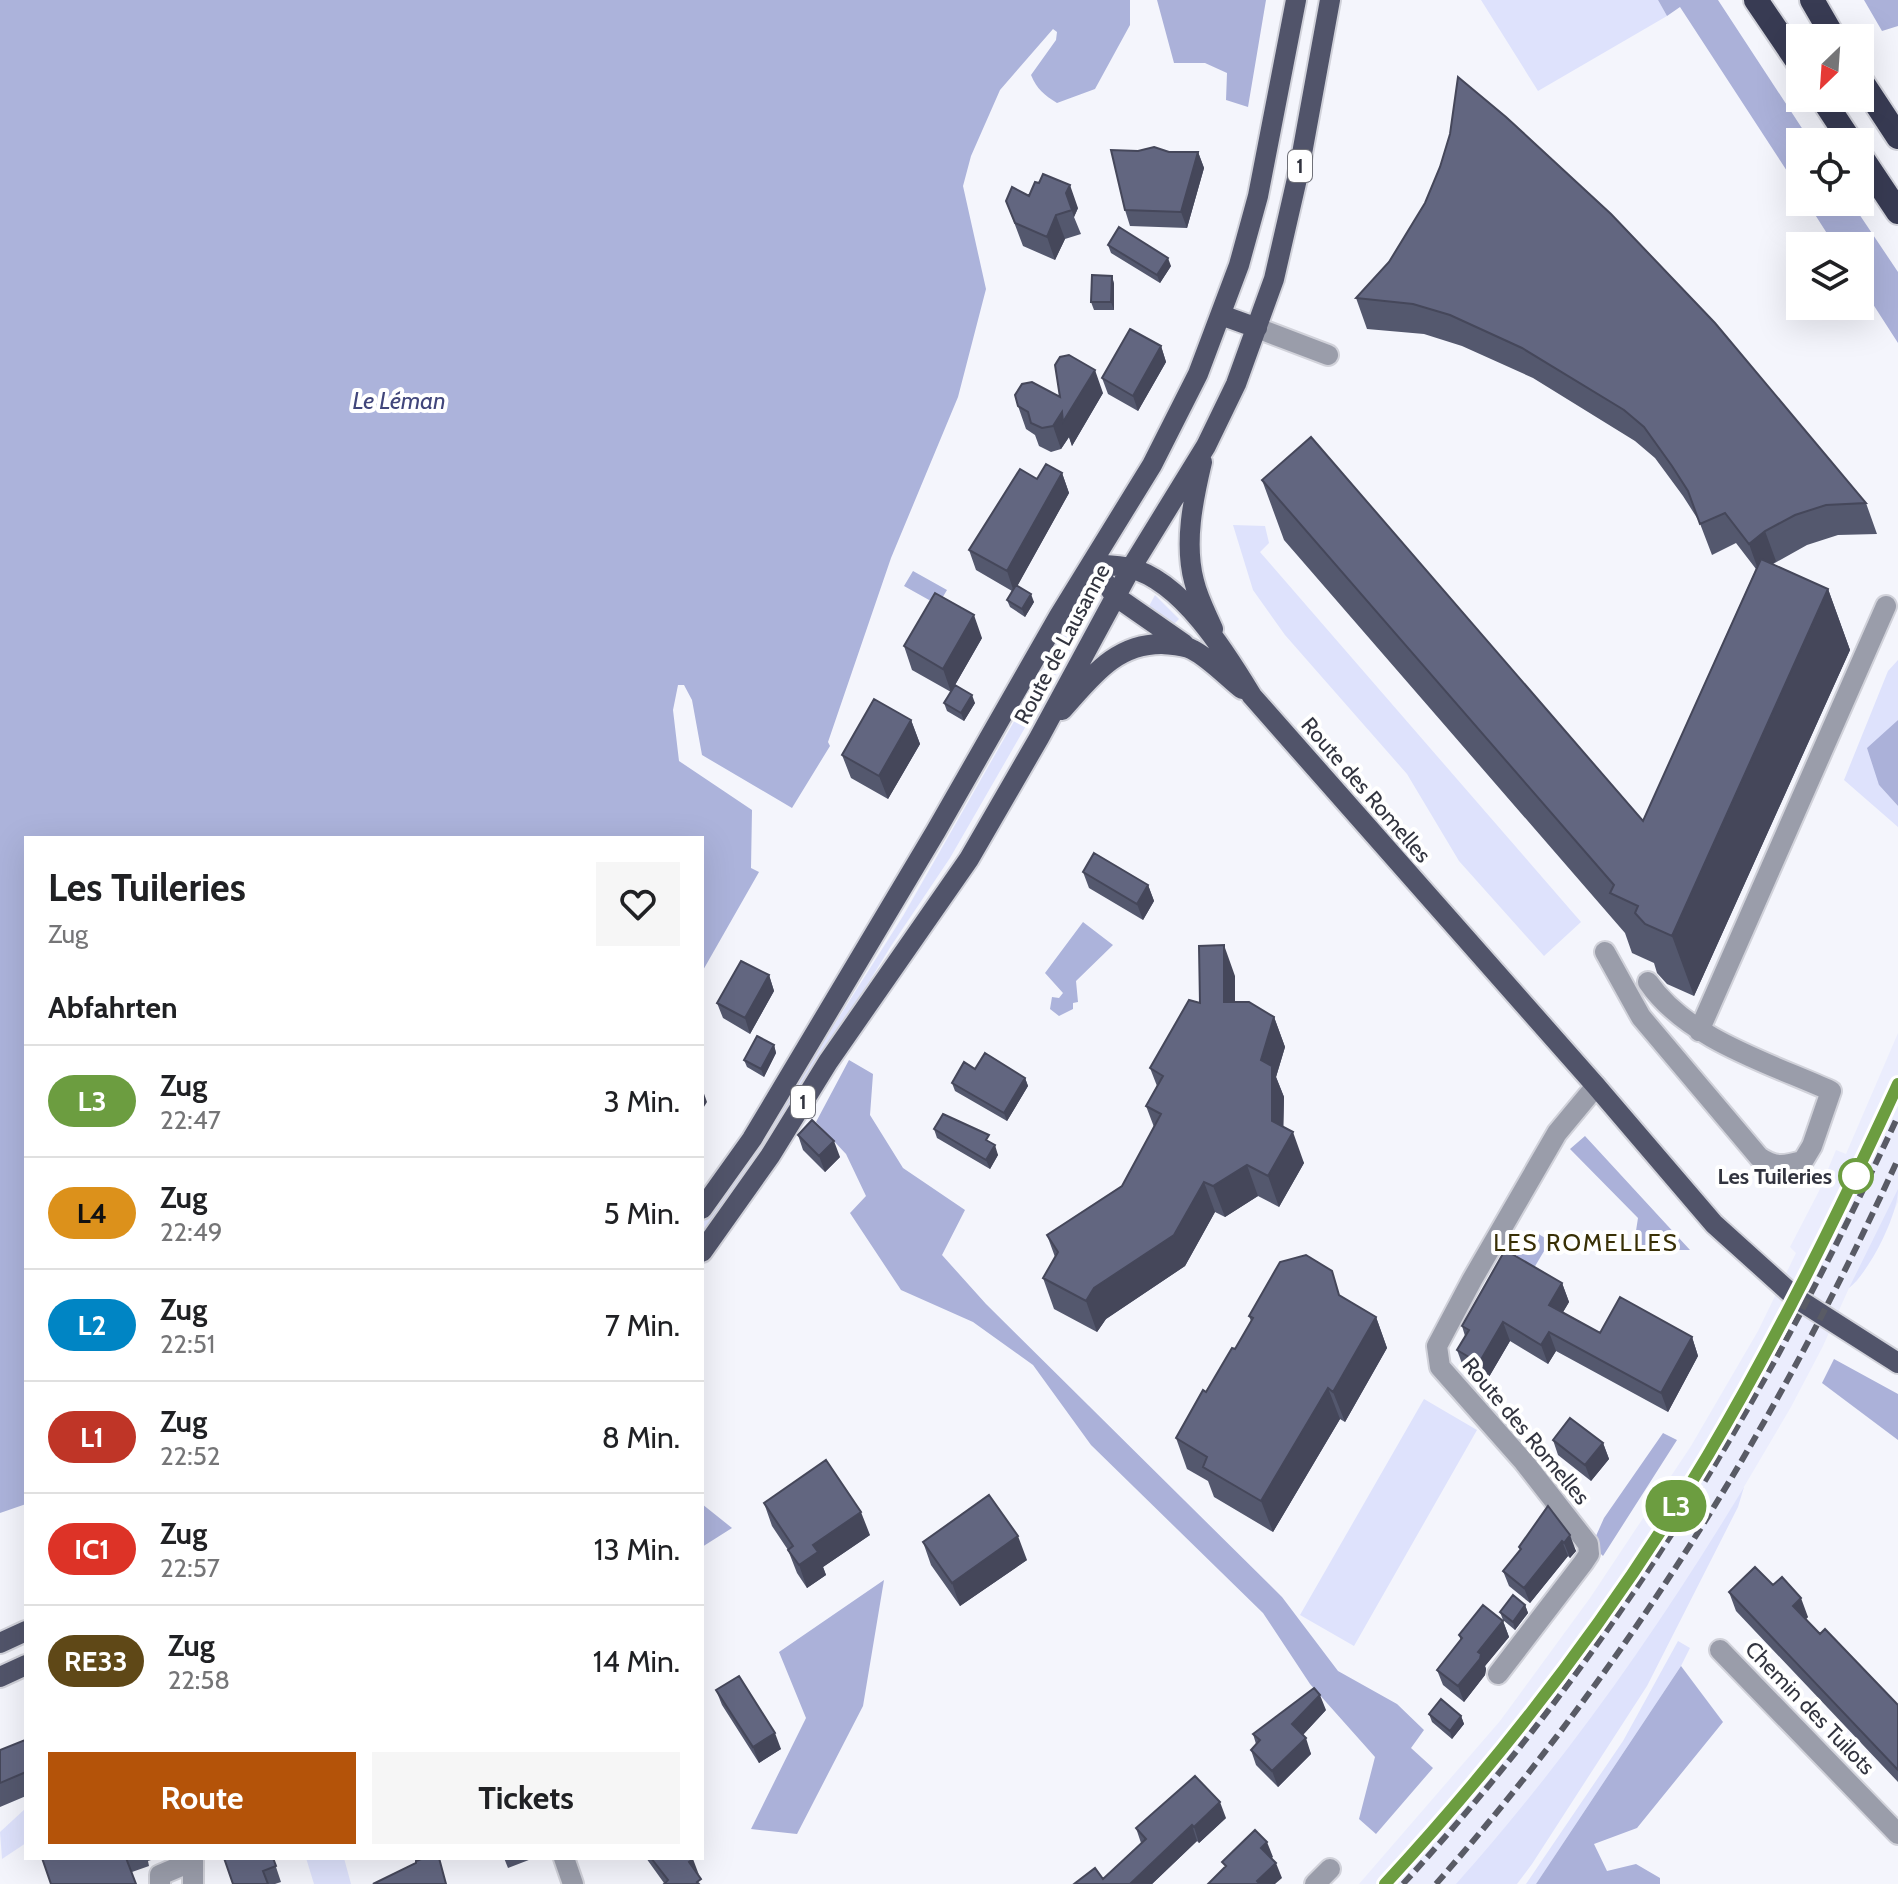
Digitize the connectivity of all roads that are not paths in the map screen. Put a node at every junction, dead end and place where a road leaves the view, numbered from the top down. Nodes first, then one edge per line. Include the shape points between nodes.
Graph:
1 (1296, 0) edge
2 (1330, 0) edge
3 (1756, 0) edge
4 (1812, 0) edge
5 (1826, 24) edge
6 (1786, 44) edge
7 (1874, 100) edge
8 (1898, 137) edge
9 (1874, 176) edge
10 (1898, 212) edge
11 (1221, 315) junction
12 (1257, 328) junction
13 (1328, 355) dead end
14 (1206, 446) junction
15 (1092, 564) junction
16 (1131, 568) junction
17 (1115, 596) junction
18 (1886, 606) dead end
19 (1220, 645) junction
20 (1193, 649) junction
21 (1252, 696) junction
22 (1039, 738) junction
23 (1605, 952) dead end
24 (1648, 982) dead end
25 (1699, 1031) junction
26 (1596, 1086) junction
27 (704, 1206) edge
28 (704, 1249) edge
29 (1898, 1363) edge
30 (24, 1632) edge
31 (0, 1643) edge
32 (1720, 1650) dead end
33 (24, 1666) edge
34 (1498, 1674) dead end
35 (0, 1677) edge
36 (1898, 1834) edge
37 (565, 1860) edge
38 (160, 1884) edge
39 (193, 1884) edge
40 (573, 1884) edge

1 - 11 main road, Route de Lausanne / 1 via 1258,196
2 - 12 main road, Route de Lausanne / 1 via 1288,223
3 - 6 highway
4 - 5 highway
7 - 8 highway
9 - 10 highway
11 - 12 main road
11 - 15 main road, Route de Lausanne / 1 via 1169,432
12 - 13 street
12 - 14 main road, Route de Lausanne / 1
14 - 16 main road, Route de Lausanne / 1
14 - 19 main road via 1190,554 1194,583
15 - 16 main road
15 - 17 main road
15 - 27 main road, Route de Lausanne / 1 via 752,1139
16 - 17 main road, Route de Lausanne / 1
16 - 19 main road, Route des Romelles via 1174,593
17 - 20 main road
17 - 22 main road, Route de Lausanne / 1
18 - 25 street
19 - 21 main road, Route des Romelles
20 - 21 main road
20 - 22 main road via 1144,645 1112,658
21 - 26 main road, Route des Romelles
22 - 28 main road, Route de Lausanne / 1 via 969,859
23 - 25 street via 1641,1017 1759,1157 1772,1166 1803,1161 1831,1091
24 - 25 street via 1661,1001
26 - 29 main road, Route des Romelles via 1747,1256 1816,1312
26 - 34 street, Route des Romelles via 1557,1133 1437,1346 1440,1367 1588,1544 1583,1563
30 - 31 main road
32 - 36 street, Chemin des Tuilots
33 - 35 main road
37 - 40 street
38 - 39 street via 160,1875 193,1861

